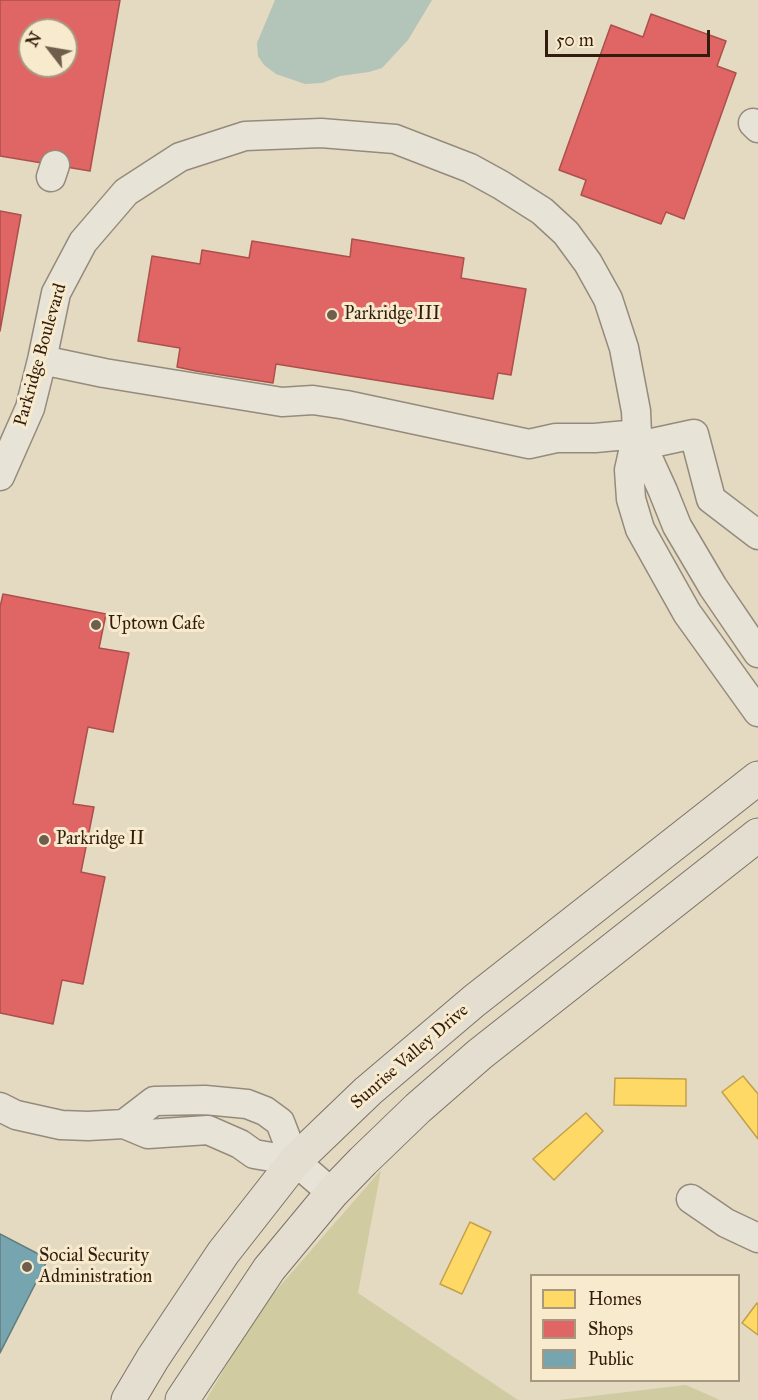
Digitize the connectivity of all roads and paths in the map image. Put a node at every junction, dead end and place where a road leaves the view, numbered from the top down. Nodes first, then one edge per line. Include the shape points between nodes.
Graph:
1 (42, 360) junction
2 (640, 440) junction
3 (0, 476) edge
4 (758, 535) edge
5 (758, 653) edge
6 (758, 712) edge
7 (758, 778) edge
8 (758, 836) edge
9 (0, 1107) edge
10 (124, 1124) junction
11 (295, 1161) junction
12 (332, 1193) junction
13 (691, 1199) dead end
14 (758, 1238) edge
15 (128, 1400) edge
16 (182, 1400) edge

1 - 2 street via 282,402 313,400 346,405 529,444 556,438
1 - 2 street, Parkridge Boulevard via 56,293 83,242 126,192 180,157 245,136 321,133 395,139 470,168 501,185 566,233 609,299 624,348
1 - 3 street, Parkridge Boulevard via 30,408
2 - 4 street via 694,434 711,499
2 - 5 street, Parkridge Boulevard via 677,526
2 - 6 street, Parkridge Boulevard via 629,470 631,499 640,529 687,613
7 - 11 main road, Sunrise Valley Drive via 474,1001 368,1091
8 - 12 main road via 480,1054 418,1108
9 - 10 street via 16,1115 61,1125
10 - 11 street via 148,1134 208,1130 254,1154
10 - 11 street via 154,1101 247,1104 280,1122
11 - 12 street
11 - 15 main road, Sunrise Valley Drive via 223,1253
12 - 16 main road via 269,1269
13 - 14 street via 726,1223

